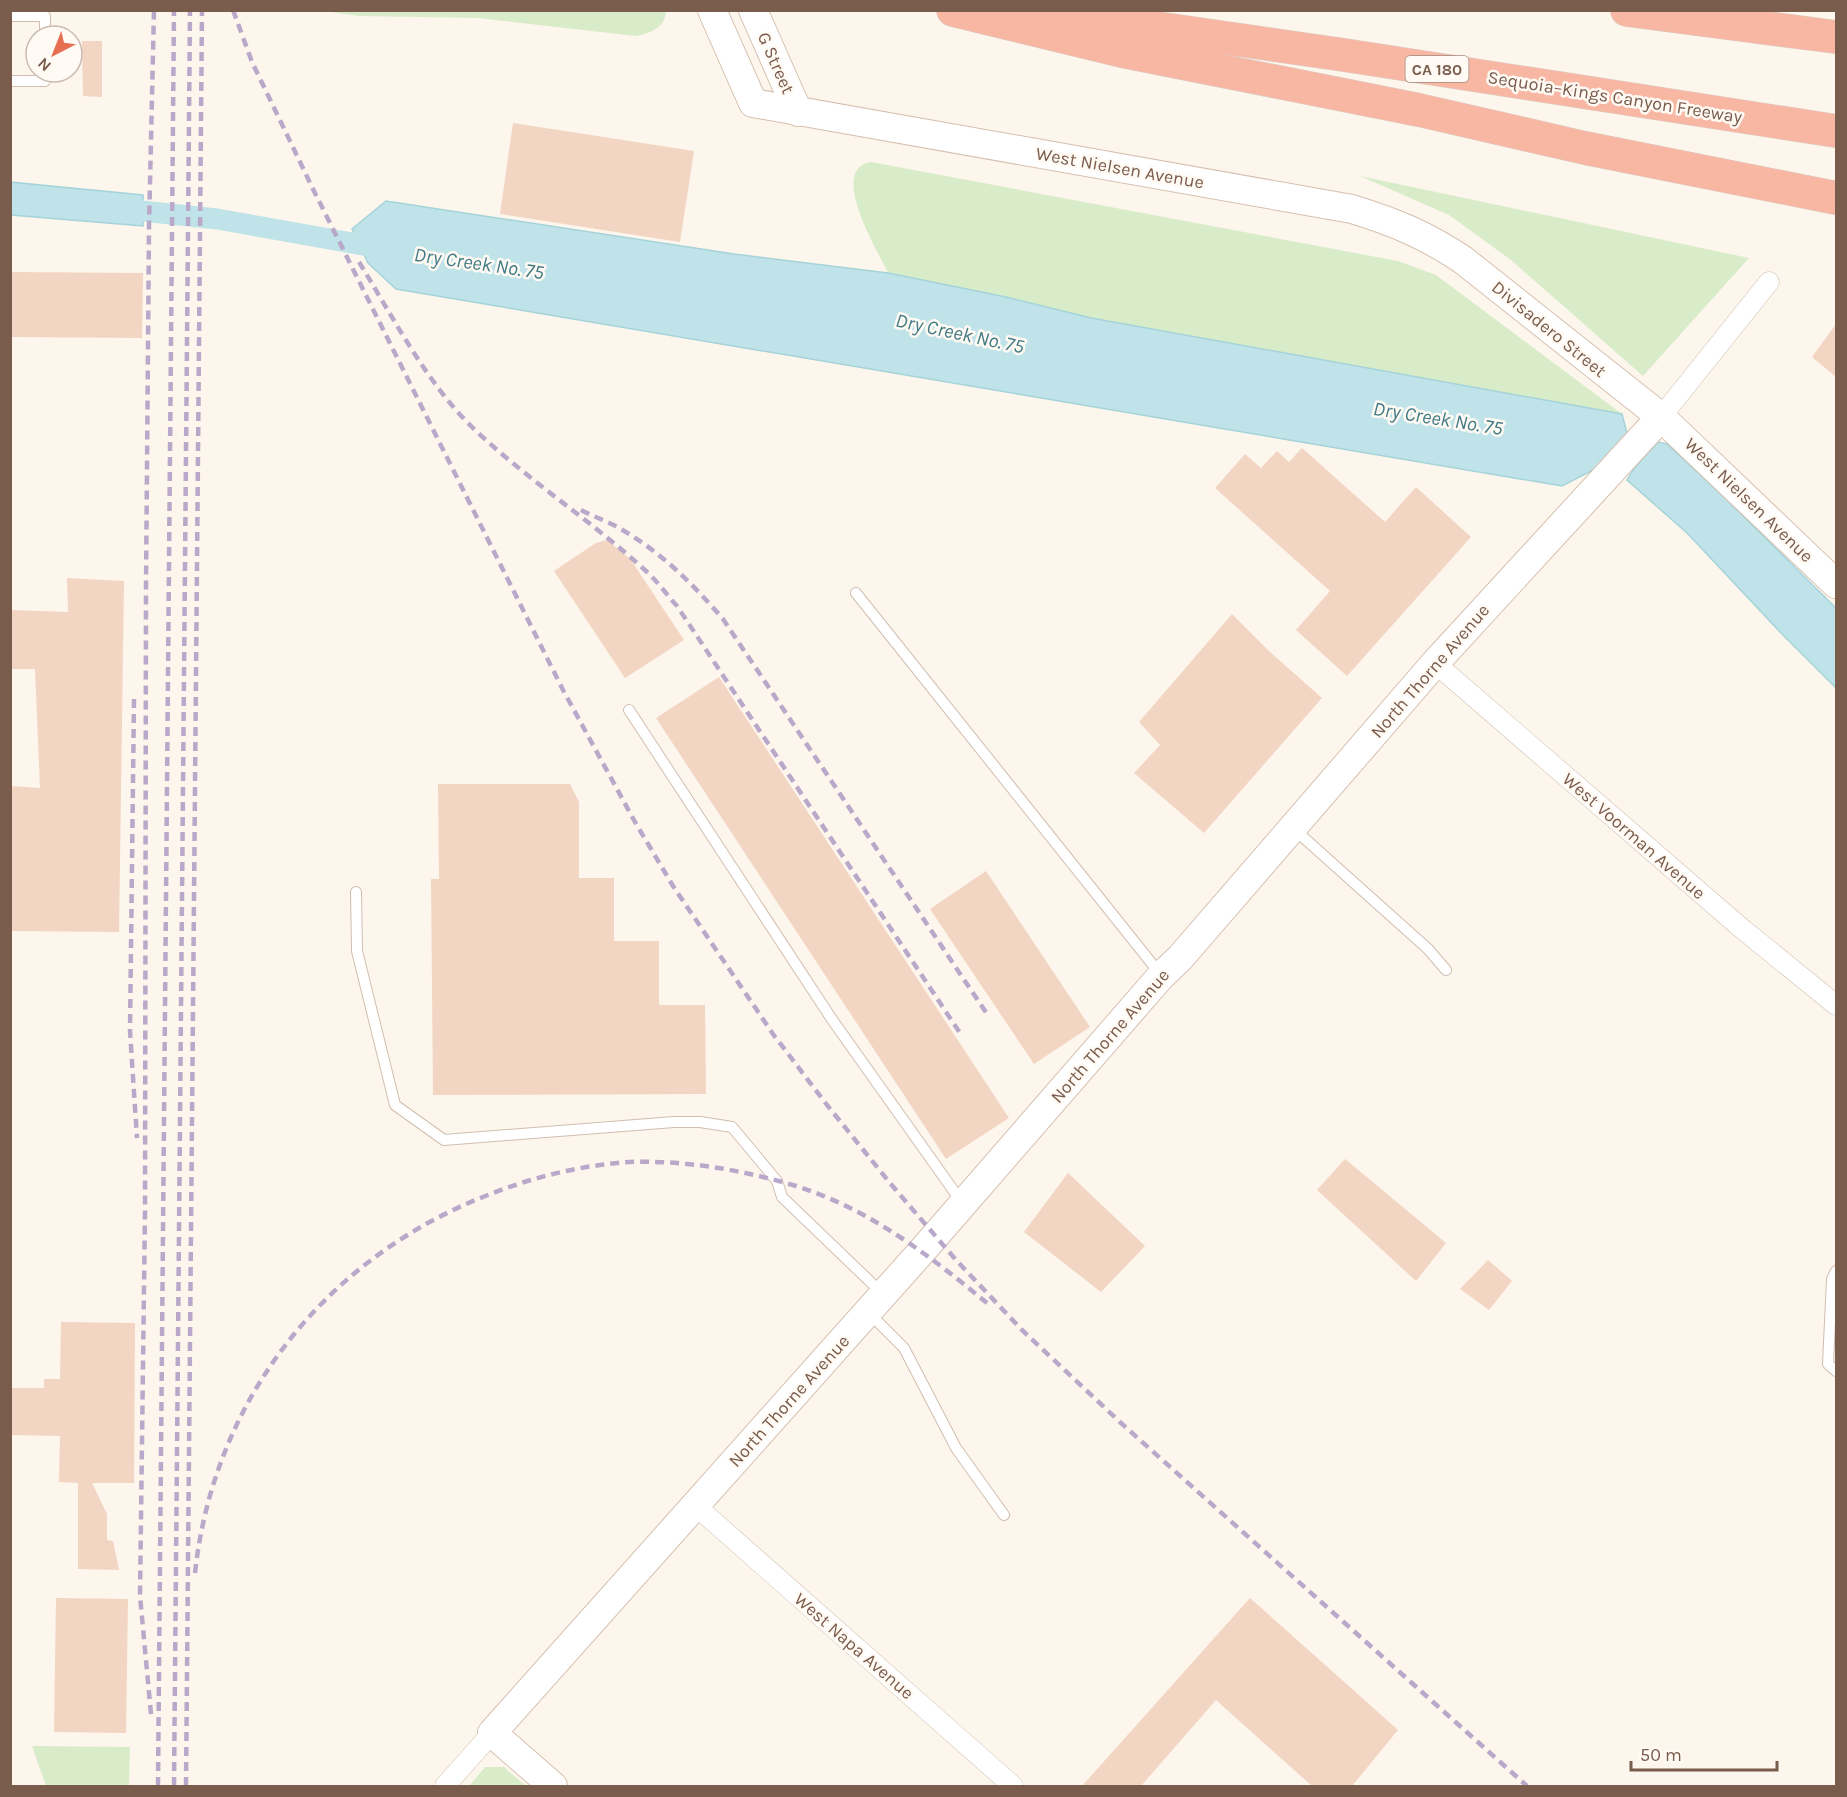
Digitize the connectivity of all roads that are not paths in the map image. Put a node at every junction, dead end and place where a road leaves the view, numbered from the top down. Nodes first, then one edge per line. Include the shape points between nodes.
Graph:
1 (711, 10) edge
2 (753, 10) edge
3 (953, 10) edge
4 (1036, 10) edge
5 (1627, 10) edge
6 (45, 13) edge
7 (10, 16) edge
8 (1836, 37) edge
9 (1419, 110) junction
10 (798, 112) junction
11 (1836, 131) edge
12 (1836, 179) edge
13 (1836, 198) edge
14 (1436, 242) joint
15 (1769, 282) dead end
16 (1655, 423) junction
17 (1836, 584) edge
18 (856, 593) dead end
19 (1435, 663) junction
20 (629, 710) dead end
21 (1294, 829) junction
22 (356, 892) dead end
23 (1446, 970) dead end
24 (1161, 976) junction
25 (1836, 1005) edge
26 (963, 1204) junction
27 (1836, 1271) edge
28 (876, 1303) junction
29 (1834, 1310) edge
30 (1836, 1371) edge
31 (696, 1506) junction
32 (1004, 1515) dead end
33 (492, 1733) junction
34 (445, 1786) edge
35 (553, 1786) edge
36 (1013, 1786) edge

1 - 10 street, G Street via 753,103
2 - 10 street, G Street
3 - 9 highway via 1122,51
4 - 11 highway, Sequoia–Kings Canyon Freeway / CA 180
5 - 8 highway
6 - 7 lane
9 - 12 highway
9 - 13 highway
10 - 14 street, West Nielsen Avenue via 1352,209
14 - 16 street, Divisadero Street via 1463,260
15 - 16 street, North Thorne Avenue
16 - 17 street, West Nielsen Avenue
16 - 19 street, North Thorne Avenue
18 - 24 lane
19 - 21 street, North Thorne Avenue
19 - 25 street, West Voorman Avenue
20 - 26 lane via 831,1018
21 - 23 lane via 1428,949
21 - 24 street, North Thorne Avenue
22 - 28 lane via 357,951 395,1105 444,1140 674,1122 732,1127 777,1181 782,1197
24 - 26 street, North Thorne Avenue
26 - 28 street, North Thorne Avenue
27 - 29 lane via 1832,1279
28 - 31 street, North Thorne Avenue
28 - 32 lane via 956,1448
29 - 30 lane via 1828,1364
31 - 33 street, North Thorne Avenue
31 - 36 street, West Napa Avenue
33 - 34 street, North Thorne Avenue
33 - 35 street

